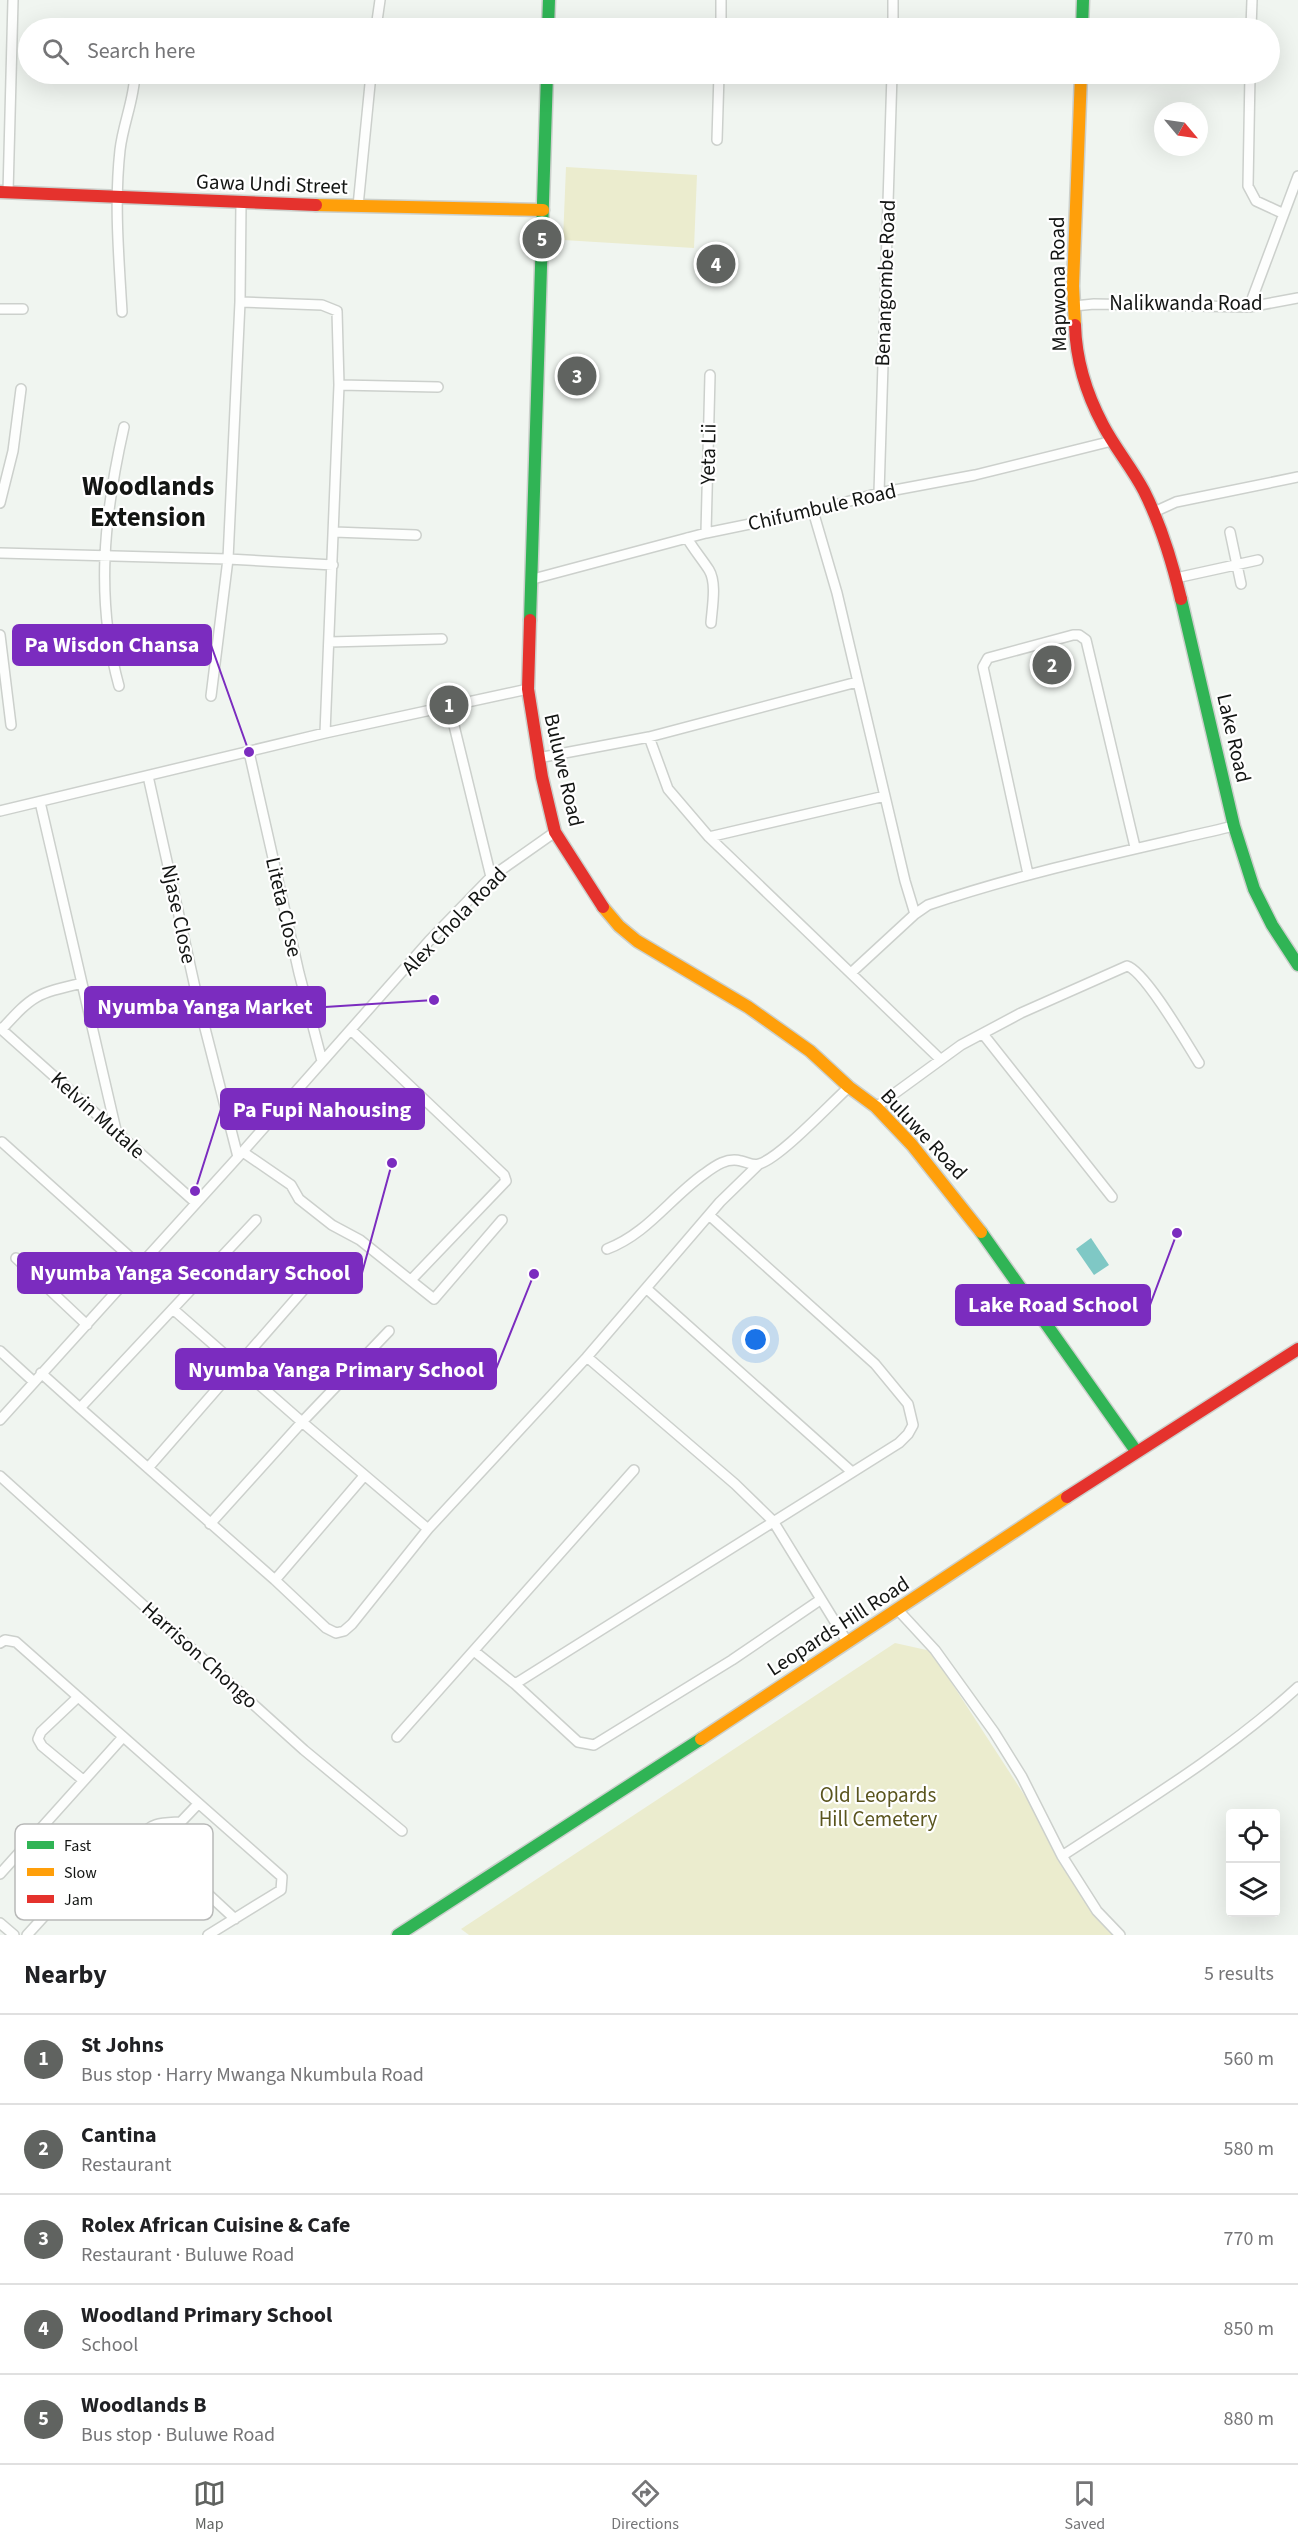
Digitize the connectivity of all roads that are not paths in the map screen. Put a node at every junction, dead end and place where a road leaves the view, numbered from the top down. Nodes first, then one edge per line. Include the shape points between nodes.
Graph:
1 (13, 0) edge
2 (380, 0) edge
3 (549, 0) edge
4 (722, 0) edge
5 (894, 0) edge
6 (1083, 0) edge
7 (1252, 0) edge
8 (377, 18) edge
9 (548, 18) edge
10 (721, 18) edge
11 (893, 18) edge
12 (1082, 18) edge
13 (1251, 18) edge
14 (0, 49) edge
15 (11, 50) junction
16 (134, 84) edge
17 (369, 84) edge
18 (547, 84) edge
19 (719, 84) edge
20 (892, 84) edge
21 (1081, 84) edge
22 (1250, 84) edge
23 (717, 140) dead end
24 (1298, 176) edge
25 (4, 193) edge
26 (118, 198) junction
27 (241, 203) junction
28 (358, 206) junction
29 (543, 210) junction
30 (1282, 213) junction
31 (1298, 298) edge
32 (240, 302) junction
33 (1074, 306) junction
34 (1249, 307) junction
35 (0, 309) edge
36 (23, 309) dead end
37 (122, 312) dead end
38 (710, 375) dead end
39 (339, 385) junction
40 (438, 387) dead end
41 (21, 389) dead end
42 (124, 427) dead end
43 (1112, 441) junction
44 (1298, 477) edge
45 (879, 494) junction
46 (0, 503) edge
47 (813, 511) junction
48 (1154, 512) junction
49 (334, 532) junction
50 (1230, 532) dead end
51 (706, 533) junction
52 (416, 535) dead end
53 (687, 538) junction
54 (0, 553) edge
55 (105, 556) junction
56 (228, 559) junction
57 (1258, 560) dead end
58 (1237, 564) junction
59 (333, 565) junction
60 (1176, 578) junction
61 (533, 579) junction
62 (1241, 584) dead end
63 (711, 623) dead end
64 (0, 635) edge
65 (442, 639) dead end
66 (329, 642) junction
67 (857, 682) junction
68 (119, 686) dead end
69 (528, 689) junction
70 (211, 696) dead end
71 (449, 705) junction
72 (10, 725) dead end
73 (325, 733) junction
74 (650, 737) junction
75 (249, 752) junction
76 (538, 758) junction
77 (148, 776) junction
78 (885, 796) junction
79 (40, 802) junction
80 (0, 811) edge
81 (1234, 826) junction
82 (555, 832) junction
83 (709, 837) junction
84 (1135, 847) junction
85 (1028, 874) junction
86 (491, 877) junction
87 (915, 914) junction
88 (1298, 965) edge
89 (850, 973) junction
90 (82, 983) junction
91 (1, 1028) edge
92 (351, 1030) junction
93 (983, 1034) junction
94 (940, 1059) junction
95 (322, 1061) junction
96 (1199, 1063) dead end
97 (849, 1087) junction
98 (876, 1107) junction
99 (116, 1131) junction
100 (2, 1142) dead end
101 (241, 1155) junction
102 (758, 1165) junction
103 (1112, 1197) dead end
104 (196, 1203) junction
105 (709, 1215) junction
106 (256, 1220) dead end
107 (502, 1220) dead end
108 (607, 1249) dead end
109 (15, 1258) dead end
110 (140, 1266) junction
111 (320, 1272) dead end
112 (411, 1281) junction
113 (647, 1289) junction
114 (174, 1310) junction
115 (87, 1324) junction
116 (389, 1330) dead end
117 (1298, 1349) edge
118 (0, 1351) edge
119 (587, 1358) junction
120 (237, 1364) junction
121 (41, 1373) junction
122 (33, 1382) junction
123 (80, 1408) junction
124 (0, 1420) edge
125 (302, 1422) junction
126 (1136, 1451) junction
127 (148, 1468) junction
128 (634, 1470) dead end
129 (852, 1472) junction
130 (0, 1476) edge
131 (364, 1476) junction
132 (773, 1521) junction
133 (210, 1524) junction
134 (428, 1529) junction
135 (275, 1580) junction
136 (820, 1600) junction
137 (898, 1610) junction
138 (0, 1643) edge
139 (849, 1643) junction
140 (474, 1651) junction
141 (514, 1684) junction
142 (1298, 1687) edge
143 (78, 1697) junction
144 (123, 1737) junction
145 (397, 1737) dead end
146 (83, 1780) junction
147 (198, 1804) junction
148 (180, 1822) joint
149 (44, 1824) edge
150 (156, 1824) edge
151 (402, 1831) dead end
152 (1062, 1856) junction
153 (15, 1857) edge
154 (0, 1874) edge
155 (213, 1899) edge
156 (235, 1919) junction
157 (41, 1920) edge
158 (0, 1923) edge
159 (14, 1935) edge
160 (27, 1935) edge
161 (208, 1935) edge
162 (398, 1935) edge
163 (1120, 1935) edge

1 - 15 street
2 - 8 street
3 - 9 street
4 - 10 street
5 - 11 street
6 - 12 street
7 - 13 street
14 - 15 street
15 - 25 street
16 - 26 street via 120,151
17 - 28 street
18 - 29 street, Buluwe Road
19 - 23 street
20 - 45 street, Benangombe Road
21 - 33 street, Mapwona Road
22 - 30 street via 1248,186 1256,201
24 - 30 street
25 - 26 street, Gawa Undi Street
26 - 27 street, Gawa Undi Street
26 - 37 street
27 - 28 street, Gawa Undi Street
27 - 32 street
28 - 29 street, Gawa Undi Street
29 - 61 street, Buluwe Road
30 - 34 street
31 - 34 street, Nalikwanda Road
32 - 39 street via 322,305 336,310
32 - 56 street
33 - 34 street, Nalikwanda Road
33 - 43 street, Mapwona Road via 1078,362
35 - 36 street
38 - 51 street, Yeta Lii
39 - 40 street
39 - 49 street
41 - 46 street via 13,452
42 - 55 street via 110,501
43 - 45 street, Chifumbule Road
43 - 48 street, Mapwona Road
44 - 48 street via 1176,502
45 - 47 street, Chifumbule Road
47 - 51 street, Chifumbule Road
47 - 67 street
48 - 60 street, Lake Road
49 - 52 street
49 - 59 street
50 - 58 street
51 - 53 street, Chifumbule Road
53 - 61 street, Chifumbule Road
53 - 63 street via 712,579
54 - 55 street
55 - 56 street
55 - 68 street via 104,600
56 - 59 street
56 - 70 street
57 - 58 street
58 - 60 street
58 - 62 street
59 - 66 street
60 - 81 street, Lake Road
61 - 69 street, Buluwe Road
64 - 72 street
65 - 66 street
66 - 73 street
67 - 74 street
67 - 78 street
69 - 71 street
69 - 76 street, Buluwe Road
71 - 73 street
71 - 86 street
73 - 75 street
74 - 76 street
74 - 83 street via 668,789
75 - 77 street
75 - 95 street, Liteta Close
76 - 82 street, Buluwe Road
77 - 79 street
77 - 101 street, Njase Close via 198,1001
78 - 83 street
78 - 87 street
79 - 80 street
79 - 90 street
81 - 84 street
81 - 88 street, Lake Road via 1260,903
82 - 86 street, Alex Chola Road
82 - 97 street, Buluwe Road via 582,881 619,926 661,956 748,1007 810,1051
83 - 89 street
84 - 85 street
84 - 85 street via 1086,640 1073,635 1033,644 988,658 982,668
85 - 87 street via 928,905
86 - 92 street, Alex Chola Road
87 - 89 street
89 - 94 street
90 - 91 street via 36,995
90 - 99 street
91 - 99 street, Kelvin Mutale
92 - 95 street, Alex Chola Road
92 - 112 street via 506,1181
93 - 94 street
93 - 96 street via 1126,966 1138,974 1166,1011
93 - 103 street
94 - 98 street
95 - 101 street, Alex Chola Road
97 - 98 street, Buluwe Road
97 - 102 street via 791,1141
98 - 126 street, Buluwe Road via 968,1213
99 - 104 street, Kelvin Mutale
100 - 110 street
101 - 104 street, Alex Chola Road
101 - 112 street via 291,1185 299,1199
102 - 105 street
102 - 108 street via 734,1160 717,1165 638,1233
104 - 110 street, Alex Chola Road
105 - 113 street
105 - 129 street via 875,1364 908,1404 914,1425 908,1434
106 - 114 street
107 - 112 street via 434,1299
109 - 115 street
110 - 115 street, Alex Chola Road
111 - 120 street
113 - 119 street
113 - 129 street
114 - 120 street
114 - 123 street
115 - 121 street, Alex Chola Road
116 - 125 street
117 - 126 street, Leopards Hill Road
118 - 122 street
119 - 132 street
119 - 134 street
120 - 125 street
120 - 127 street
121 - 122 street, Alex Chola Road
121 - 123 street
122 - 124 street, Alex Chola Road
123 - 127 street
125 - 131 street
125 - 133 street
126 - 137 street, Leopards Hill Road
127 - 133 street
128 - 140 street
129 - 132 street
130 - 151 street, Harrison Chongo via 304,1750
131 - 134 street
131 - 135 street
132 - 136 street
132 - 141 street
133 - 135 street
134 - 135 street via 344,1631 336,1633 326,1628
136 - 139 street
136 - 141 street via 594,1745 578,1742
137 - 139 street, Leopards Hill Road
137 - 152 street via 935,1650 994,1732
138 - 143 street via 16,1642
139 - 162 street, Leopards Hill Road
140 - 141 street
140 - 145 street
142 - 152 street via 1170,1786
143 - 144 street
143 - 146 street via 38,1739
144 - 146 street
144 - 147 street
146 - 149 street
147 - 148 street
147 - 156 street via 282,1877 281,1890
148 - 150 street
152 - 163 street via 1097,1911
153 - 154 street
155 - 156 street
156 - 161 street
157 - 160 street
158 - 159 street

